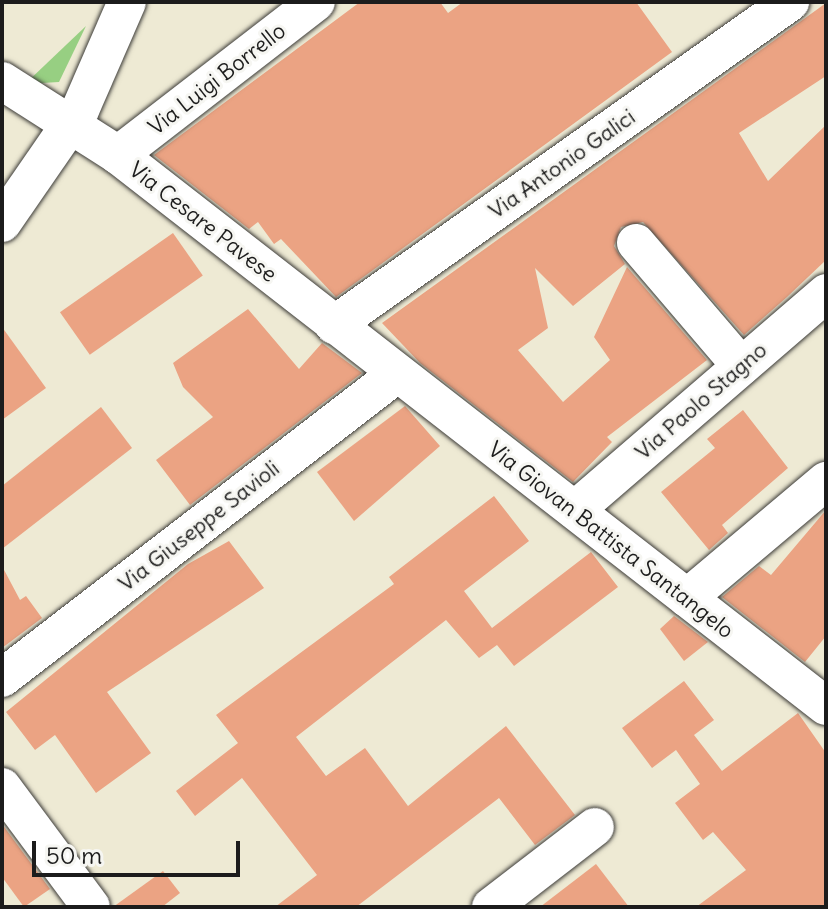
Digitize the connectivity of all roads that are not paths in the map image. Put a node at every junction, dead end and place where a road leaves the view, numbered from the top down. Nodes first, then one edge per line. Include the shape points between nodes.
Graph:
1 (127, 2) edge
2 (316, 2) edge
3 (790, 2) edge
4 (2, 81) edge
5 (71, 125) junction
6 (118, 155) junction
7 (2, 223) edge
8 (636, 243) dead end
9 (826, 293) edge
10 (334, 325) junction
11 (741, 366) junction
12 (397, 374) junction
13 (826, 481) edge
14 (575, 510) junction
15 (687, 598) junction
16 (2, 678) edge
17 (826, 706) edge
18 (2, 787) edge
19 (595, 827) dead end
20 (91, 907) edge
21 (491, 907) edge

1 - 5 street
2 - 6 street, Via Luigi Borrello
3 - 10 street, Via Antonio Galici
4 - 5 street, Via Cesare Pavese
5 - 6 street, Via Cesare Pavese
5 - 7 street
6 - 10 street, Via Cesare Pavese
8 - 11 street
9 - 11 street, Via Paolo Stagno
10 - 12 street, Via Cesare Pavese
11 - 14 street, Via Paolo Stagno
12 - 14 street, Via Giovan Battista Santangelo
12 - 16 street, Via Giuseppe Savioli
13 - 15 street
14 - 15 street, Via Giovan Battista Santangelo
15 - 17 street, Via Giovan Battista Santangelo
18 - 20 street
19 - 21 street

